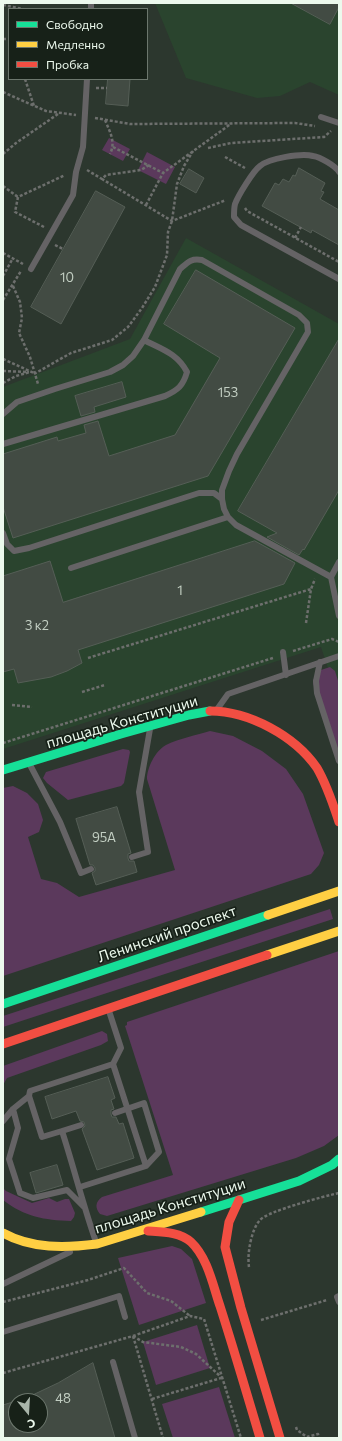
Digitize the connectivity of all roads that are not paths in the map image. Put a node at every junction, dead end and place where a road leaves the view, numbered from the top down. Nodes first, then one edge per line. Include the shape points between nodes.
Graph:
1 (87, 80) edge
2 (321, 117) road end
3 (339, 123) edge
4 (339, 172) edge
5 (31, 269) dead end
6 (339, 279) edge
7 (144, 340) junction
8 (3, 414) edge
9 (3, 444) edge
10 (222, 499) junction
11 (228, 517) junction
12 (3, 533) edge
13 (339, 562) edge
14 (71, 568) dead end
15 (331, 577) junction
16 (339, 616) edge
17 (284, 653) road end
18 (339, 656) edge
19 (320, 662) junction
20 (286, 675) junction
21 (217, 711) junction
22 (151, 726) junction
23 (339, 761) edge
24 (29, 762) junction
25 (3, 770) edge
26 (339, 818) edge
27 (132, 857) dead end
28 (91, 869) dead end
29 (339, 890) edge
30 (339, 931) edge
31 (3, 1004) edge
32 (108, 1008) junction
33 (3, 1044) edge
34 (113, 1064) junction
35 (29, 1096) junction
36 (128, 1108) junction
37 (13, 1109) junction
38 (115, 1113) dead end
39 (3, 1121) edge
40 (81, 1125) dead end
41 (62, 1131) junction
42 (339, 1159) edge
43 (146, 1166) junction
44 (332, 1174) dead end
45 (299, 1181) junction
46 (80, 1187) junction
47 (239, 1200) junction
48 (84, 1207) junction
49 (139, 1230) junction
50 (3, 1233) edge
51 (97, 1244) junction
52 (82, 1246) junction
53 (3, 1284) edge
54 (125, 1317) dead end
55 (3, 1332) edge
56 (113, 1362) dead end
57 (135, 1438) edge
58 (260, 1438) edge
59 (280, 1438) edge

1 - 5 lane via 82,147 73,195
2 - 3 lane
4 - 6 lane via 315,156 303,155 267,161 253,172 235,205 234,217 241,225
7 - 8 lane via 133,356 110,372 17,402
7 - 9 lane via 182,362 186,372 177,390 165,396
7 - 10 lane via 180,269 194,258 202,260 299,315 307,323 308,332 237,454 224,481
10 - 11 lane
10 - 12 lane via 214,493 199,493 14,551 7,544
11 - 14 lane
11 - 15 lane via 236,525
13 - 15 lane
15 - 16 lane
17 - 20 lane
18 - 19 lane
19 - 20 lane
19 - 23 lane via 316,681 317,693
20 - 21 lane via 228,694
21 - 22 main road, площадь Конституции
21 - 26 main road, площадь Конституции via 254,721 293,743 317,768
22 - 24 main road, площадь Конституции
22 - 27 lane via 139,792 148,852
24 - 25 main road, площадь Конституции
24 - 28 lane via 60,822 80,873
29 - 31 main road, Ленинский проспект
30 - 32 main road
32 - 33 main road
32 - 34 lane via 121,1048
34 - 35 lane via 30,1091
34 - 36 lane
35 - 37 lane
35 - 41 lane via 42,1137
36 - 38 lane
36 - 43 lane
36 - 43 lane via 144,1102 159,1152
37 - 39 lane
37 - 48 lane via 18,1128 9,1159 20,1193 34,1198 67,1190
40 - 41 lane
41 - 46 lane
42 - 45 main road, площадь Конституции
43 - 46 lane
44 - 45 main road
45 - 47 main road, площадь Конституции
46 - 48 lane
47 - 49 main road, площадь Конституции
47 - 59 main road via 229,1222 225,1247
48 - 51 lane
49 - 51 main road, площадь Конституции
49 - 58 main road via 168,1232 186,1238 193,1243 205,1262
50 - 52 main road, площадь Конституции via 31,1243
51 - 52 main road, площадь Конституции
52 - 53 lane
54 - 55 lane via 119,1296
56 - 57 lane

